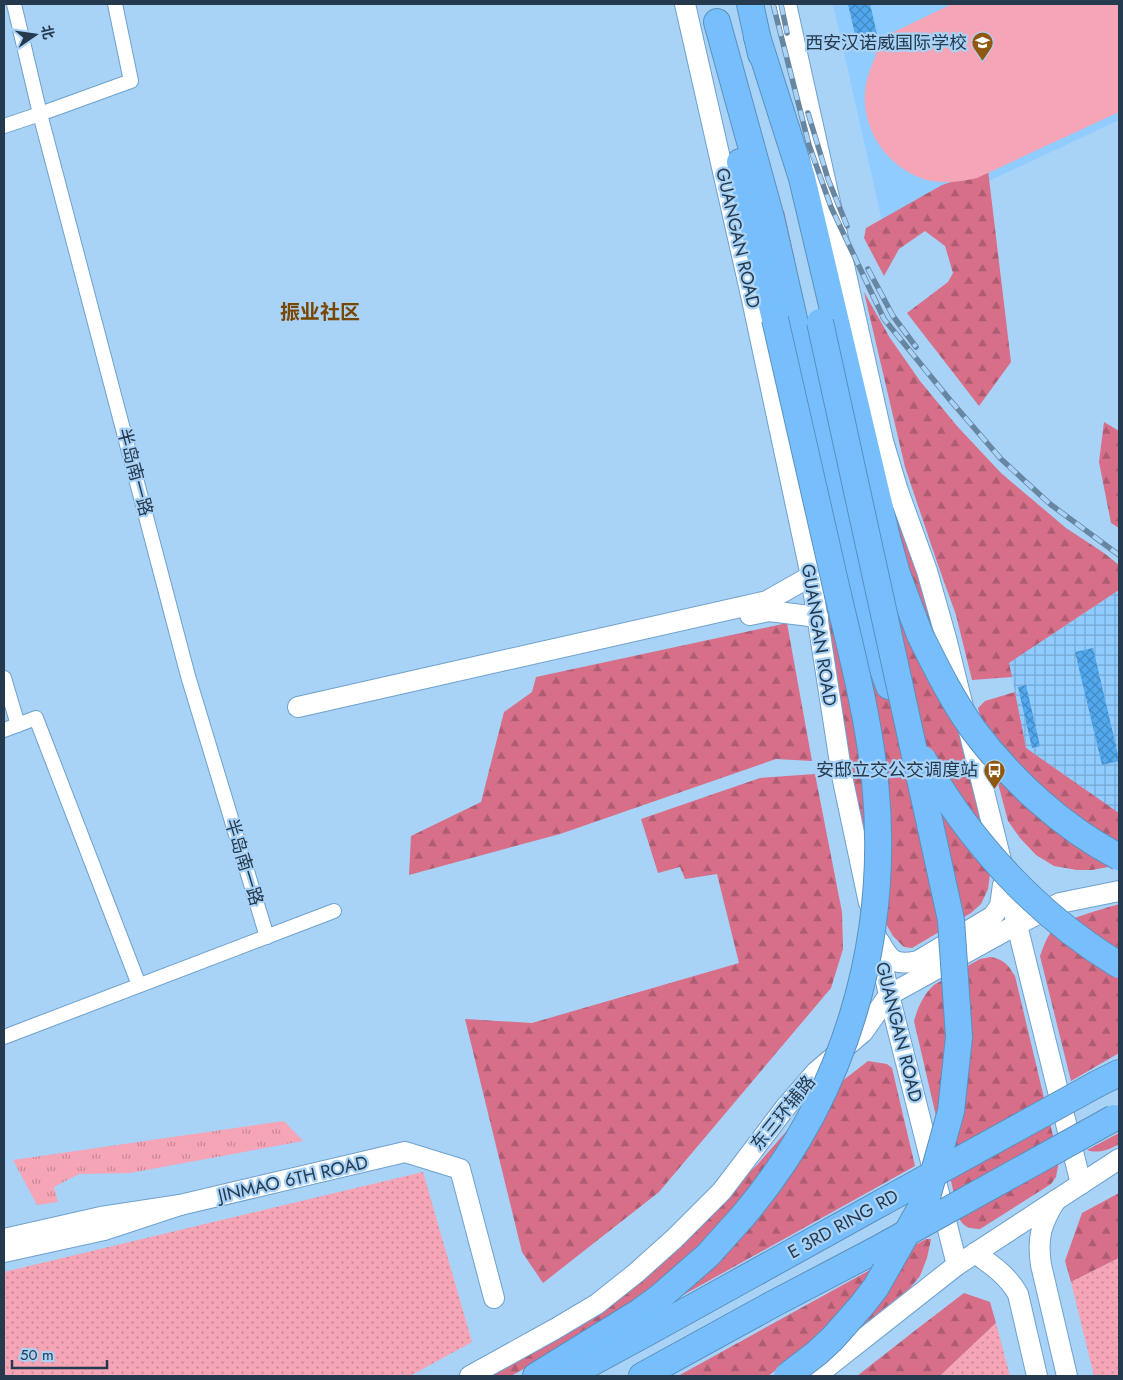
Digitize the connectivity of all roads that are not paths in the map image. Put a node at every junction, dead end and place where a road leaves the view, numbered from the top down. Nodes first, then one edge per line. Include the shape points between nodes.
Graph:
1 (14, 4) edge
2 (115, 4) edge
3 (685, 4) edge
4 (750, 4) edge
5 (786, 4) edge
6 (715, 13) edge
7 (757, 37) junction
8 (40, 114) junction
9 (4, 126) edge
10 (802, 178) junction
11 (848, 282) junction
12 (828, 324) junction
13 (811, 576) junction
14 (818, 617) junction
15 (4, 678) edge
16 (18, 725) junction
17 (4, 730) edge
18 (1119, 857) edge
19 (1003, 873) junction
20 (1119, 890) edge
21 (334, 912) dead end
22 (1016, 925) junction
23 (876, 935) junction
24 (267, 937) junction
25 (1119, 965) edge
26 (139, 985) junction
27 (889, 995) junction
28 (4, 1037) edge
29 (1108, 1078) edge
30 (1116, 1117) edge
31 (1119, 1159) edge
32 (1081, 1184) junction
33 (1056, 1200) junction
34 (180, 1205) junction
35 (4, 1239) edge
36 (4, 1252) edge
37 (975, 1253) junction
38 (957, 1265) junction
39 (494, 1298) dead end
40 (470, 1376) edge
41 (536, 1376) edge
42 (567, 1376) edge
43 (642, 1376) edge
44 (787, 1376) edge
45 (816, 1376) edge
46 (1038, 1376) edge
47 (1067, 1376) edge

1 - 8 street, 半岛南一路
2 - 8 street via 131,81
3 - 13 main road, GUANGAN ROAD
4 - 7 highway
5 - 11 main road
6 - 25 highway, bridge via 771,218 852,568 875,648 903,720 941,789 985,850 1029,896
6 - 41 highway, bridge via 746,195 863,704 875,780 877,890 870,943 847,1035 824,1091 773,1178 708,1255 660,1297
7 - 10 highway
7 - 12 highway
8 - 9 street
8 - 24 street, 半岛南一路 via 188,676
10 - 11 main road
10 - 12 highway
11 - 19 main road via 883,441 946,638
12 - 18 highway, bridge via 897,574 937,669 972,728 1007,769 1060,818
12 - 44 highway, bridge via 951,920 959,1037 952,1111 928,1197 863,1304 817,1353
13 - 14 main road, GUANGAN ROAD
13 - 14 main road via 768,601 299,712 769,611
14 - 23 main road, GUANGAN ROAD via 842,776
15 - 16 street
16 - 17 street
16 - 26 street via 36,718
19 - 22 main road
19 - 23 main road via 1000,906 993,916 918,961 904,964 895,961
20 - 22 main road, 东三环辅路 via 1060,903
21 - 24 street
22 - 27 main road, 东三环辅路
22 - 32 main road
23 - 27 main road, GUANGAN ROAD
24 - 26 street
26 - 28 street
27 - 38 main road, GUANGAN ROAD
27 - 40 main road, 东三环辅路 via 863,1032 816,1072 722,1190 674,1239 597,1304
29 - 42 highway, E 3RD RING RD, bridge
30 - 43 highway, E 3RD RING RD, bridge
31 - 32 main road
32 - 33 main road
33 - 37 main road
33 - 47 main road via 1048,1211 1038,1247
34 - 35 main road, JINMAO 6TH ROAD via 100,1216
34 - 36 main road, JINMAO 6TH ROAD via 104,1230
34 - 39 main road, JINMAO 6TH ROAD via 405,1152 460,1169
37 - 38 main road
37 - 46 main road via 1012,1283 1018,1294
38 - 45 main road

